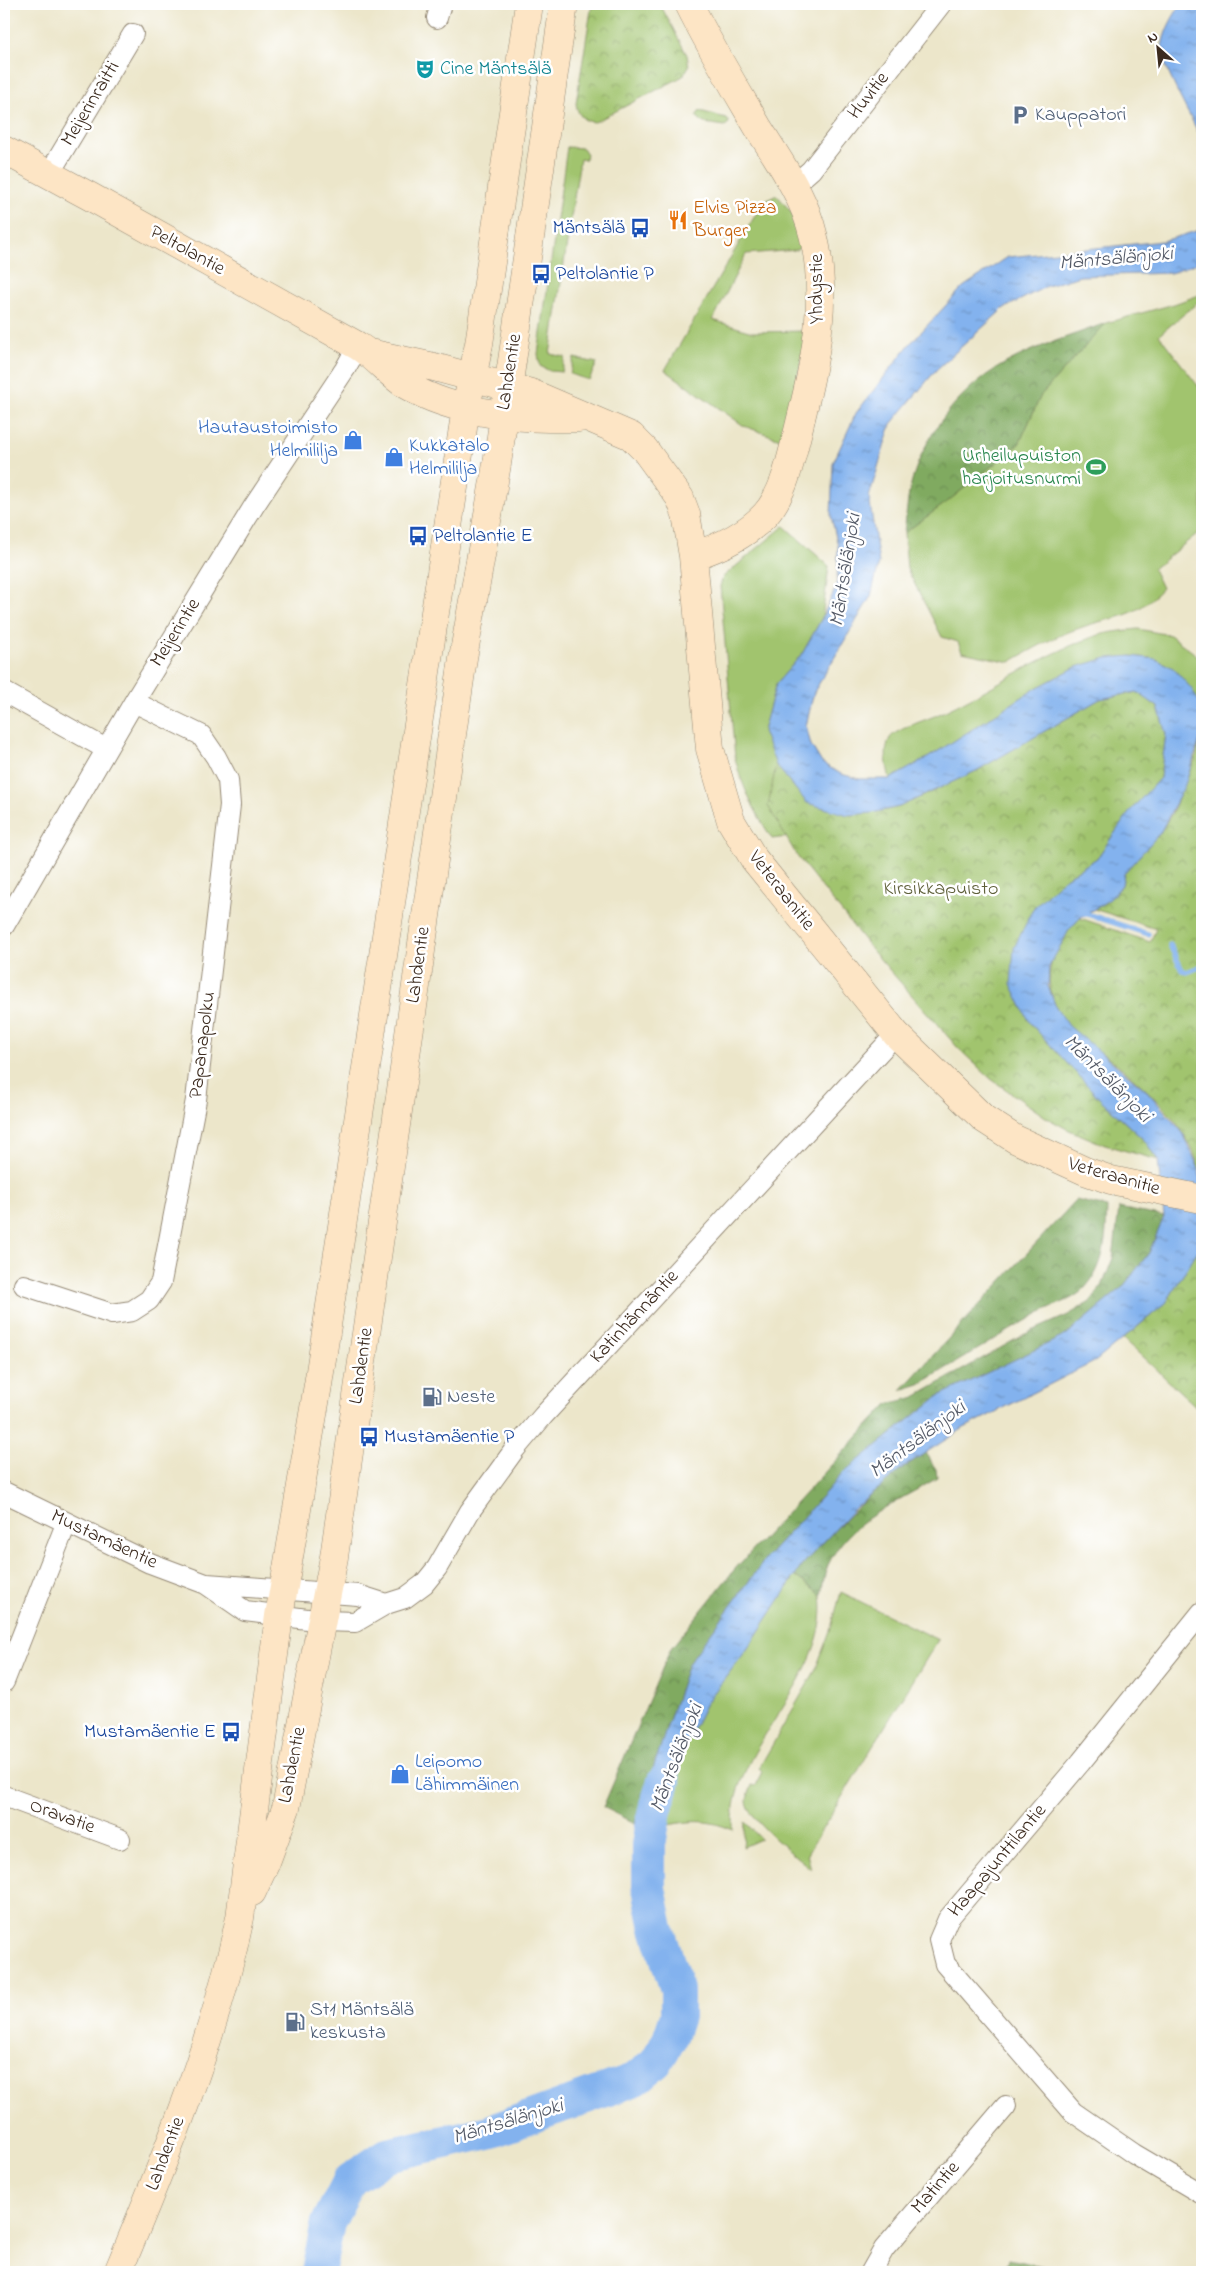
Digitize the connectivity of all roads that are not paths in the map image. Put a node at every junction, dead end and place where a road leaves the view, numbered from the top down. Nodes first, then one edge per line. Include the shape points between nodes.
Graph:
1 (529, 4) edge
2 (564, 4) edge
3 (689, 4) edge
4 (941, 4) edge
5 (133, 34) dead end
6 (4, 150) edge
7 (49, 174) junction
8 (792, 183) junction
9 (363, 350) junction
10 (472, 377) junction
11 (507, 386) junction
12 (466, 408) junction
13 (504, 415) junction
14 (588, 418) junction
15 (693, 556) junction
16 (4, 692) edge
17 (134, 702) junction
18 (106, 750) junction
19 (4, 926) edge
20 (896, 1034) junction
21 (1202, 1199) edge
22 (24, 1286) dead end
23 (4, 1492) edge
24 (66, 1524) junction
25 (327, 1592) junction
26 (282, 1603) junction
27 (386, 1604) junction
28 (1202, 1612) edge
29 (323, 1621) junction
30 (4, 1682) edge
31 (4, 1796) edge
32 (120, 1839) dead end
33 (240, 1918) junction
34 (1006, 2106) dead end
35 (1202, 2194) edge
36 (118, 2272) edge
37 (870, 2272) edge

1 - 10 main road, Lahdentie
2 - 11 main road, Lahdentie
3 - 8 main road, Yhdystie via 725,72
4 - 8 street, Huvitie via 811,170
5 - 7 street, Meijerinraitti
6 - 7 main road, Peltolantie
7 - 9 main road, Peltolantie
8 - 15 main road, Yhdystie via 818,248 820,284 813,369 787,472 779,494 764,515 737,536
9 - 10 main road, Peltolantie
9 - 12 main road, Peltolantie via 405,384 428,396
9 - 17 street, Meijerintie via 345,369 254,506
10 - 11 main road, Veteraanitie
10 - 12 main road, Lahdentie
11 - 13 main road, Lahdentie
11 - 14 main road, Veteraanitie
12 - 13 main road, Veteraanitie
12 - 26 main road, Lahdentie
13 - 14 main road, Veteraanitie via 528,419
13 - 25 main road, Lahdentie via 463,658 364,1356
14 - 15 main road, Veteraanitie via 631,436 645,450 680,498
15 - 20 main road, Veteraanitie via 710,749 731,821 771,881
16 - 18 street
17 - 18 street, Meijerintie
17 - 22 street, Papanapolku via 201,735 228,780 230,805 194,1110 161,1282 149,1300 132,1311 112,1314
18 - 19 street, Meijerintie
20 - 21 main road, Veteraanitie via 984,1119 1015,1139 1085,1172
20 - 27 street, Katinhännäntie via 543,1416 470,1511 424,1584 405,1598
23 - 24 street, Mustamäentie
24 - 26 street, Mustamäentie via 150,1563 206,1584 245,1611
24 - 30 street
25 - 26 street, Mustamäentie
25 - 27 street via 358,1595
25 - 29 main road, Lahdentie
26 - 29 street, Katinhännäntie
26 - 33 main road, Lahdentie
27 - 29 street, Katinhännäntie via 355,1622
28 - 35 street, Haapajunttilantie via 948,1919 939,1940 945,1964 1073,2112 1134,2154
29 - 33 main road, Lahdentie via 286,1808
31 - 32 street, Oravatie
33 - 36 main road, Lahdentie via 205,2047 170,2147
34 - 37 street, Matintie via 884,2249

